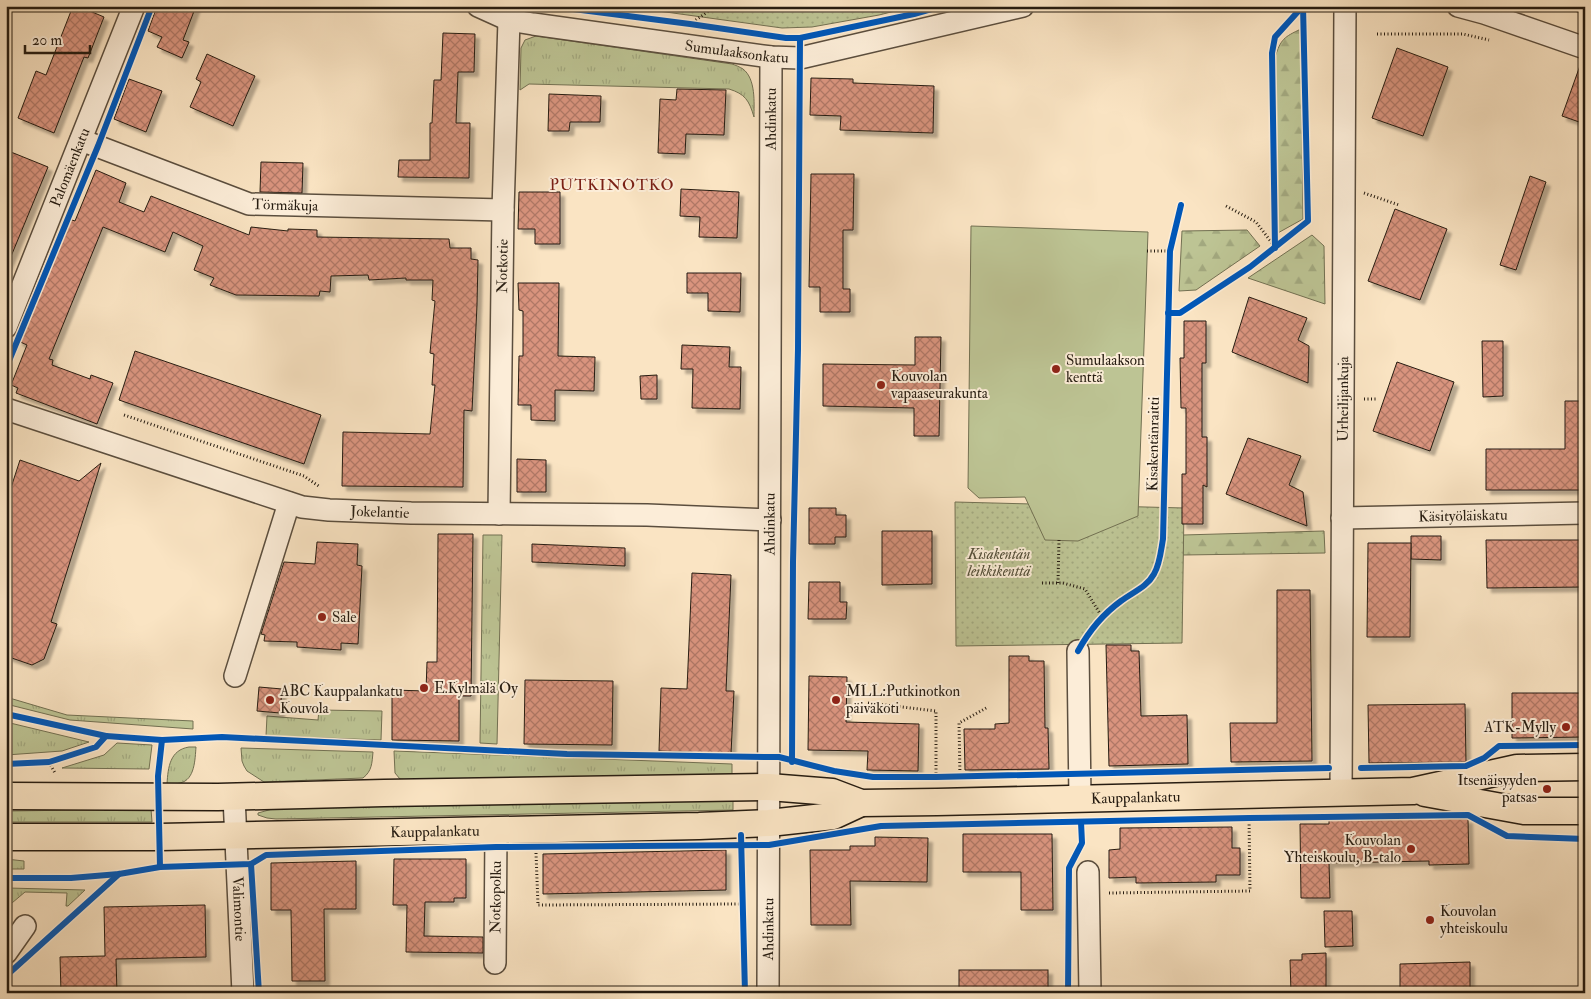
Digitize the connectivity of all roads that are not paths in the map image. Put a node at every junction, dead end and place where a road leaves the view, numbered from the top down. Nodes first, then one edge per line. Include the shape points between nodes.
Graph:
1 (134, 6) edge
2 (478, 6) edge
3 (1023, 6) edge
4 (1345, 6) edge
5 (1458, 6) edge
6 (510, 20) junction
7 (1585, 48) edge
8 (771, 57) junction
9 (81, 140) junction
10 (502, 210) junction
11 (6, 327) edge
12 (6, 410) edge
13 (289, 503) junction
14 (1585, 513) edge
15 (499, 514) junction
16 (1342, 518) junction
17 (770, 520) junction
18 (1078, 651) dead end
19 (234, 676) dead end
20 (1585, 767) edge
21 (769, 788) junction
22 (1413, 791) junction
23 (1341, 792) junction
24 (6, 796) edge
25 (234, 797) junction
26 (1080, 799) junction
27 (860, 803) junction
28 (1585, 811) edge
29 (769, 823) junction
30 (496, 830) junction
31 (236, 836) junction
32 (6, 837) edge
33 (1088, 872) dead end
34 (26, 926) dead end
35 (6, 953) edge
36 (495, 964) dead end
37 (243, 993) edge
38 (768, 993) edge
39 (1090, 993) edge

1 - 9 street, Palomäenkatu
2 - 6 street, Sumulaaksonkatu
3 - 8 street, Sumulaaksonkatu via 800,58
4 - 16 street, Urheilijankuja
5 - 7 street
6 - 8 street, Sumulaaksonkatu
6 - 10 street, Notkotie
8 - 17 street, Ahdinkatu
9 - 10 street, Törmäkuja via 249,204
9 - 11 street, Palomäenkatu
10 - 15 street, Notkotie
12 - 13 street, Jokelantie
13 - 15 street, Jokelantie via 329,510
13 - 19 street
14 - 16 street, Käsityöläiskatu
15 - 17 street, Jokelantie
16 - 23 street, Urheilijankuja
17 - 21 street, Ahdinkatu
18 - 26 street
20 - 22 main road, Kauppalankatu via 1517,768
21 - 25 main road, Kauppalankatu
21 - 27 main road, Kauppalankatu via 832,792
21 - 29 street, Ahdinkatu
22 - 23 main road, Kauppalankatu
22 - 28 main road, Kauppalankatu via 1524,811
23 - 26 main road, Kauppalankatu
24 - 25 main road, Kauppalankatu
25 - 31 street, Valimontie
26 - 27 main road, Kauppalankatu
27 - 29 main road, Kauppalankatu via 833,816
29 - 30 main road, Kauppalankatu
29 - 38 street, Ahdinkatu
30 - 31 main road, Kauppalankatu
30 - 36 street, Notkopolku
31 - 32 main road, Kauppalankatu
31 - 37 street, Valimontie
33 - 39 street
34 - 35 street

